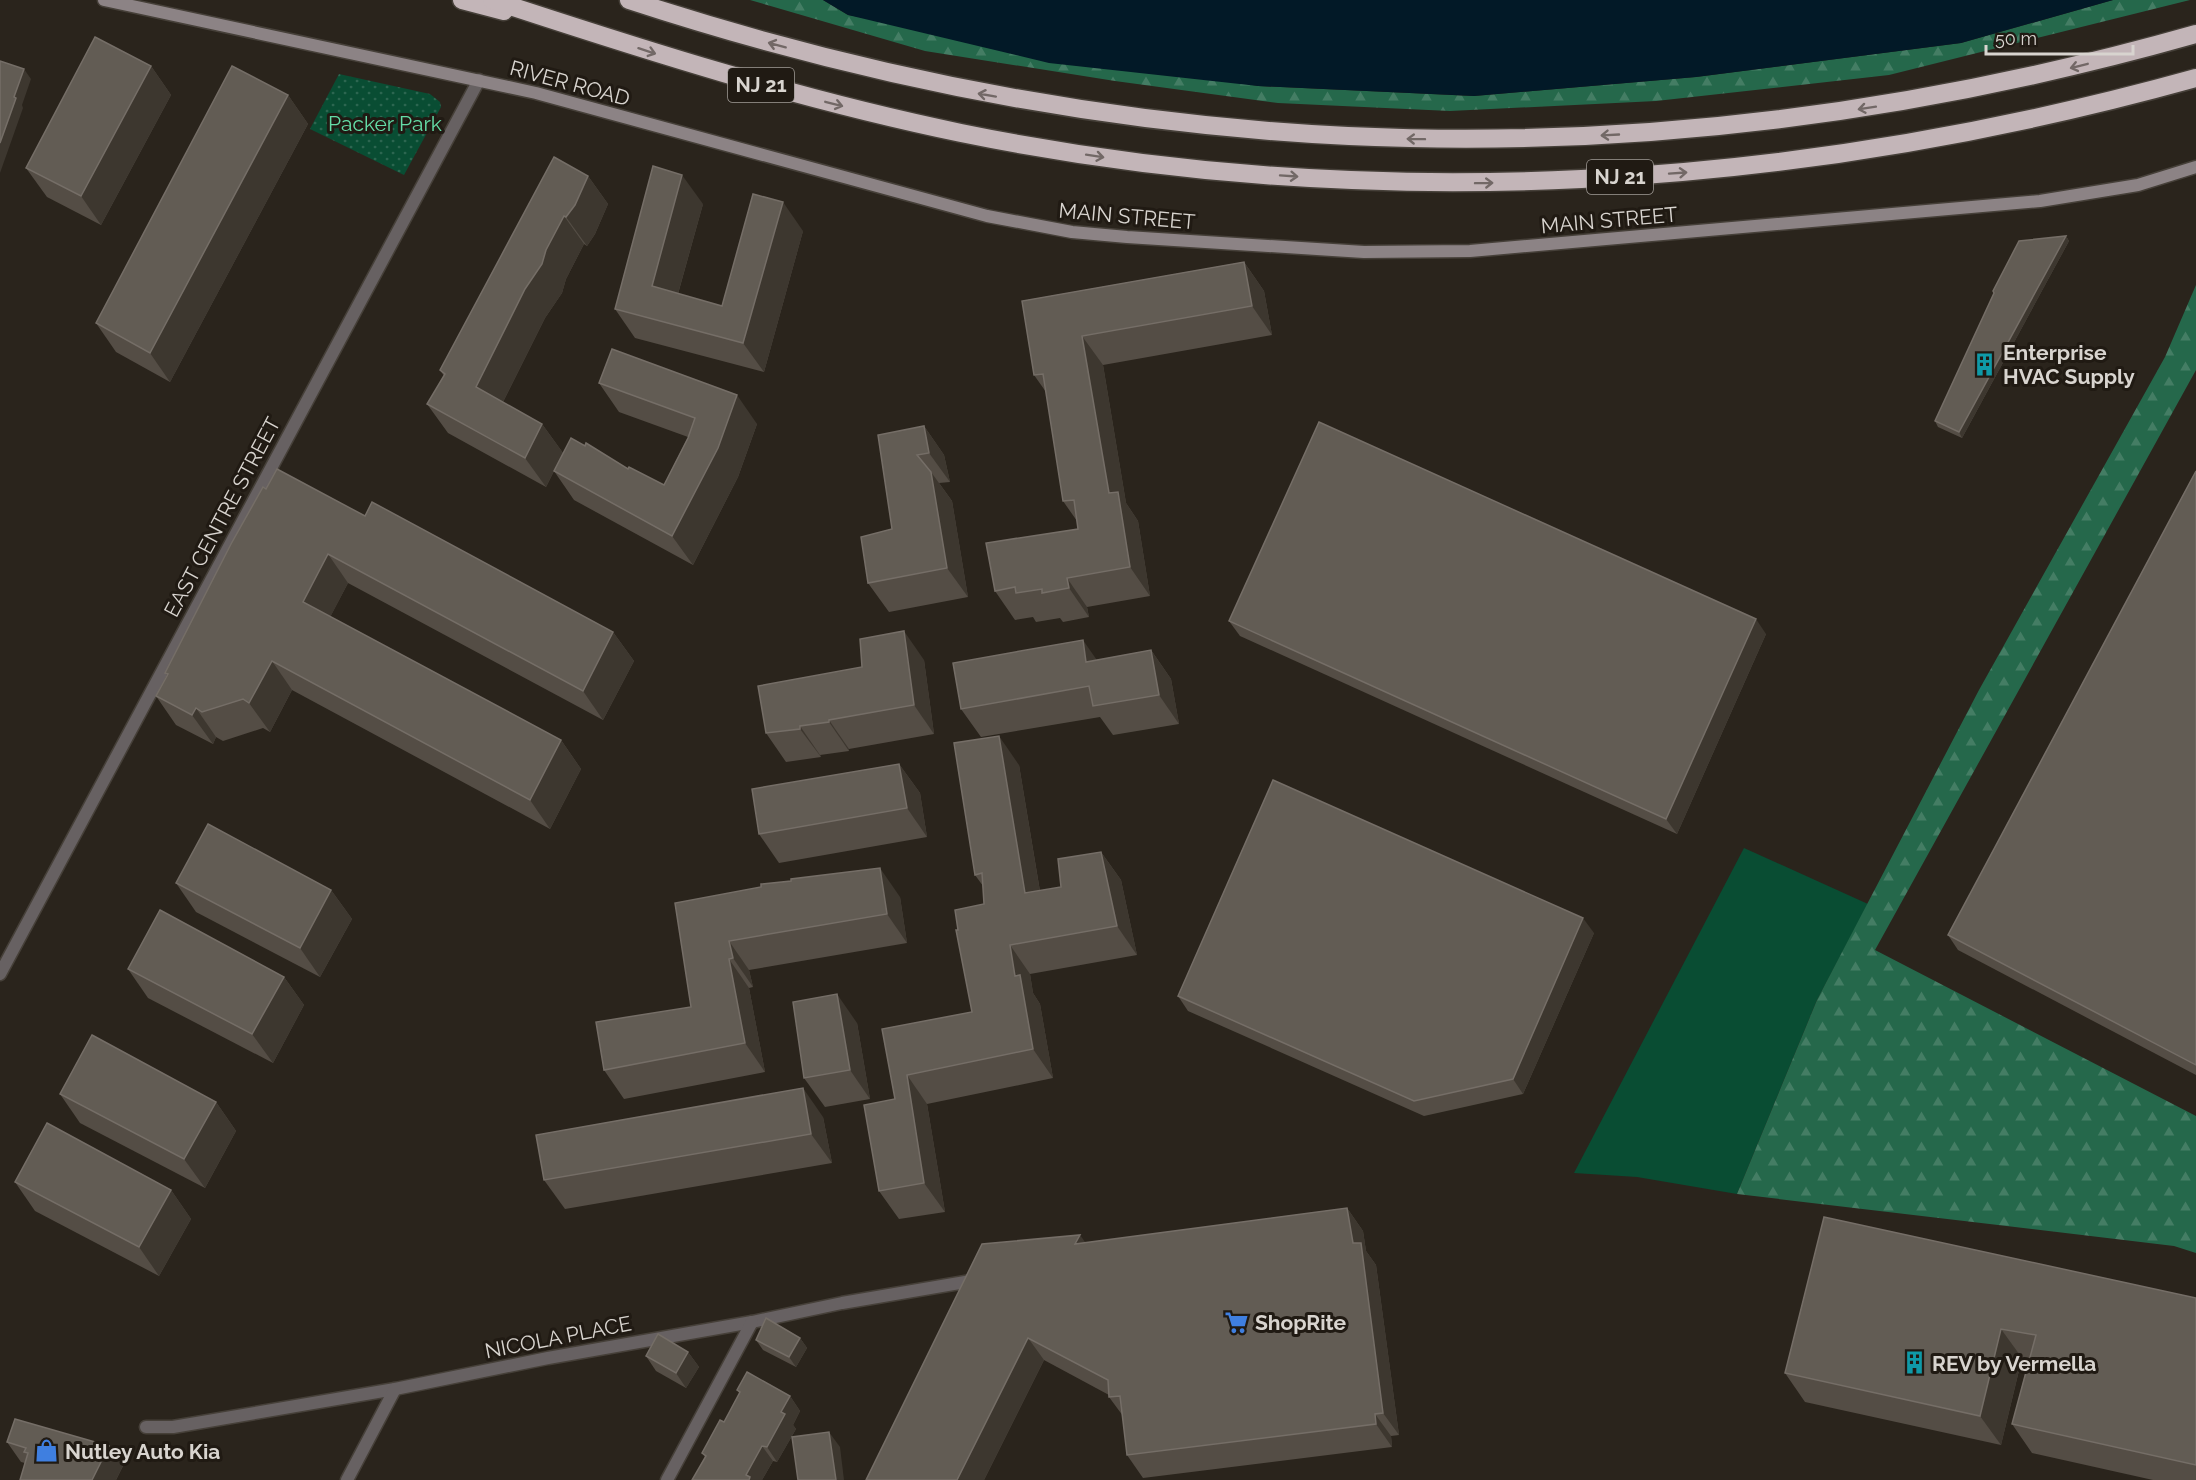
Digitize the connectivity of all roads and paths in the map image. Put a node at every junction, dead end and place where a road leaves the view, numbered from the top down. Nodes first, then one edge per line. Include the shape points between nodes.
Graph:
1 (104, 0) edge
2 (462, 0) edge
3 (492, 0) edge
4 (629, 0) edge
5 (2196, 34) edge
6 (613, 40) junction
7 (2196, 78) edge
8 (479, 80) junction
9 (2196, 167) edge
10 (1021, 223) joint
11 (0, 974) edge
12 (977, 1280) edge
13 (752, 1322) junction
14 (395, 1389) junction
15 (146, 1427) dead end
16 (347, 1480) edge
17 (667, 1480) edge

1 - 8 street, RIVER ROAD
2 - 6 highway
3 - 6 highway, NJ 21
5 -> 4 highway, NJ 21 via 2044,74 1833,114 1607,135 1401,139 1186,125 1034,103 830,60
6 -> 7 highway, NJ 21 via 820,101 996,140 1182,167 1400,182 1621,177 1839,156 1996,128
8 - 10 street, RIVER ROAD
8 - 11 street, EAST CENTRE STREET
9 - 10 street, MAIN STREET via 2138,185 2040,201 1470,251 1302,249 1126,237
12 - 13 street, NICOLA PLACE
13 - 14 street, NICOLA PLACE
13 - 17 street
14 - 15 street, NICOLA PLACE via 173,1427
14 - 16 street

